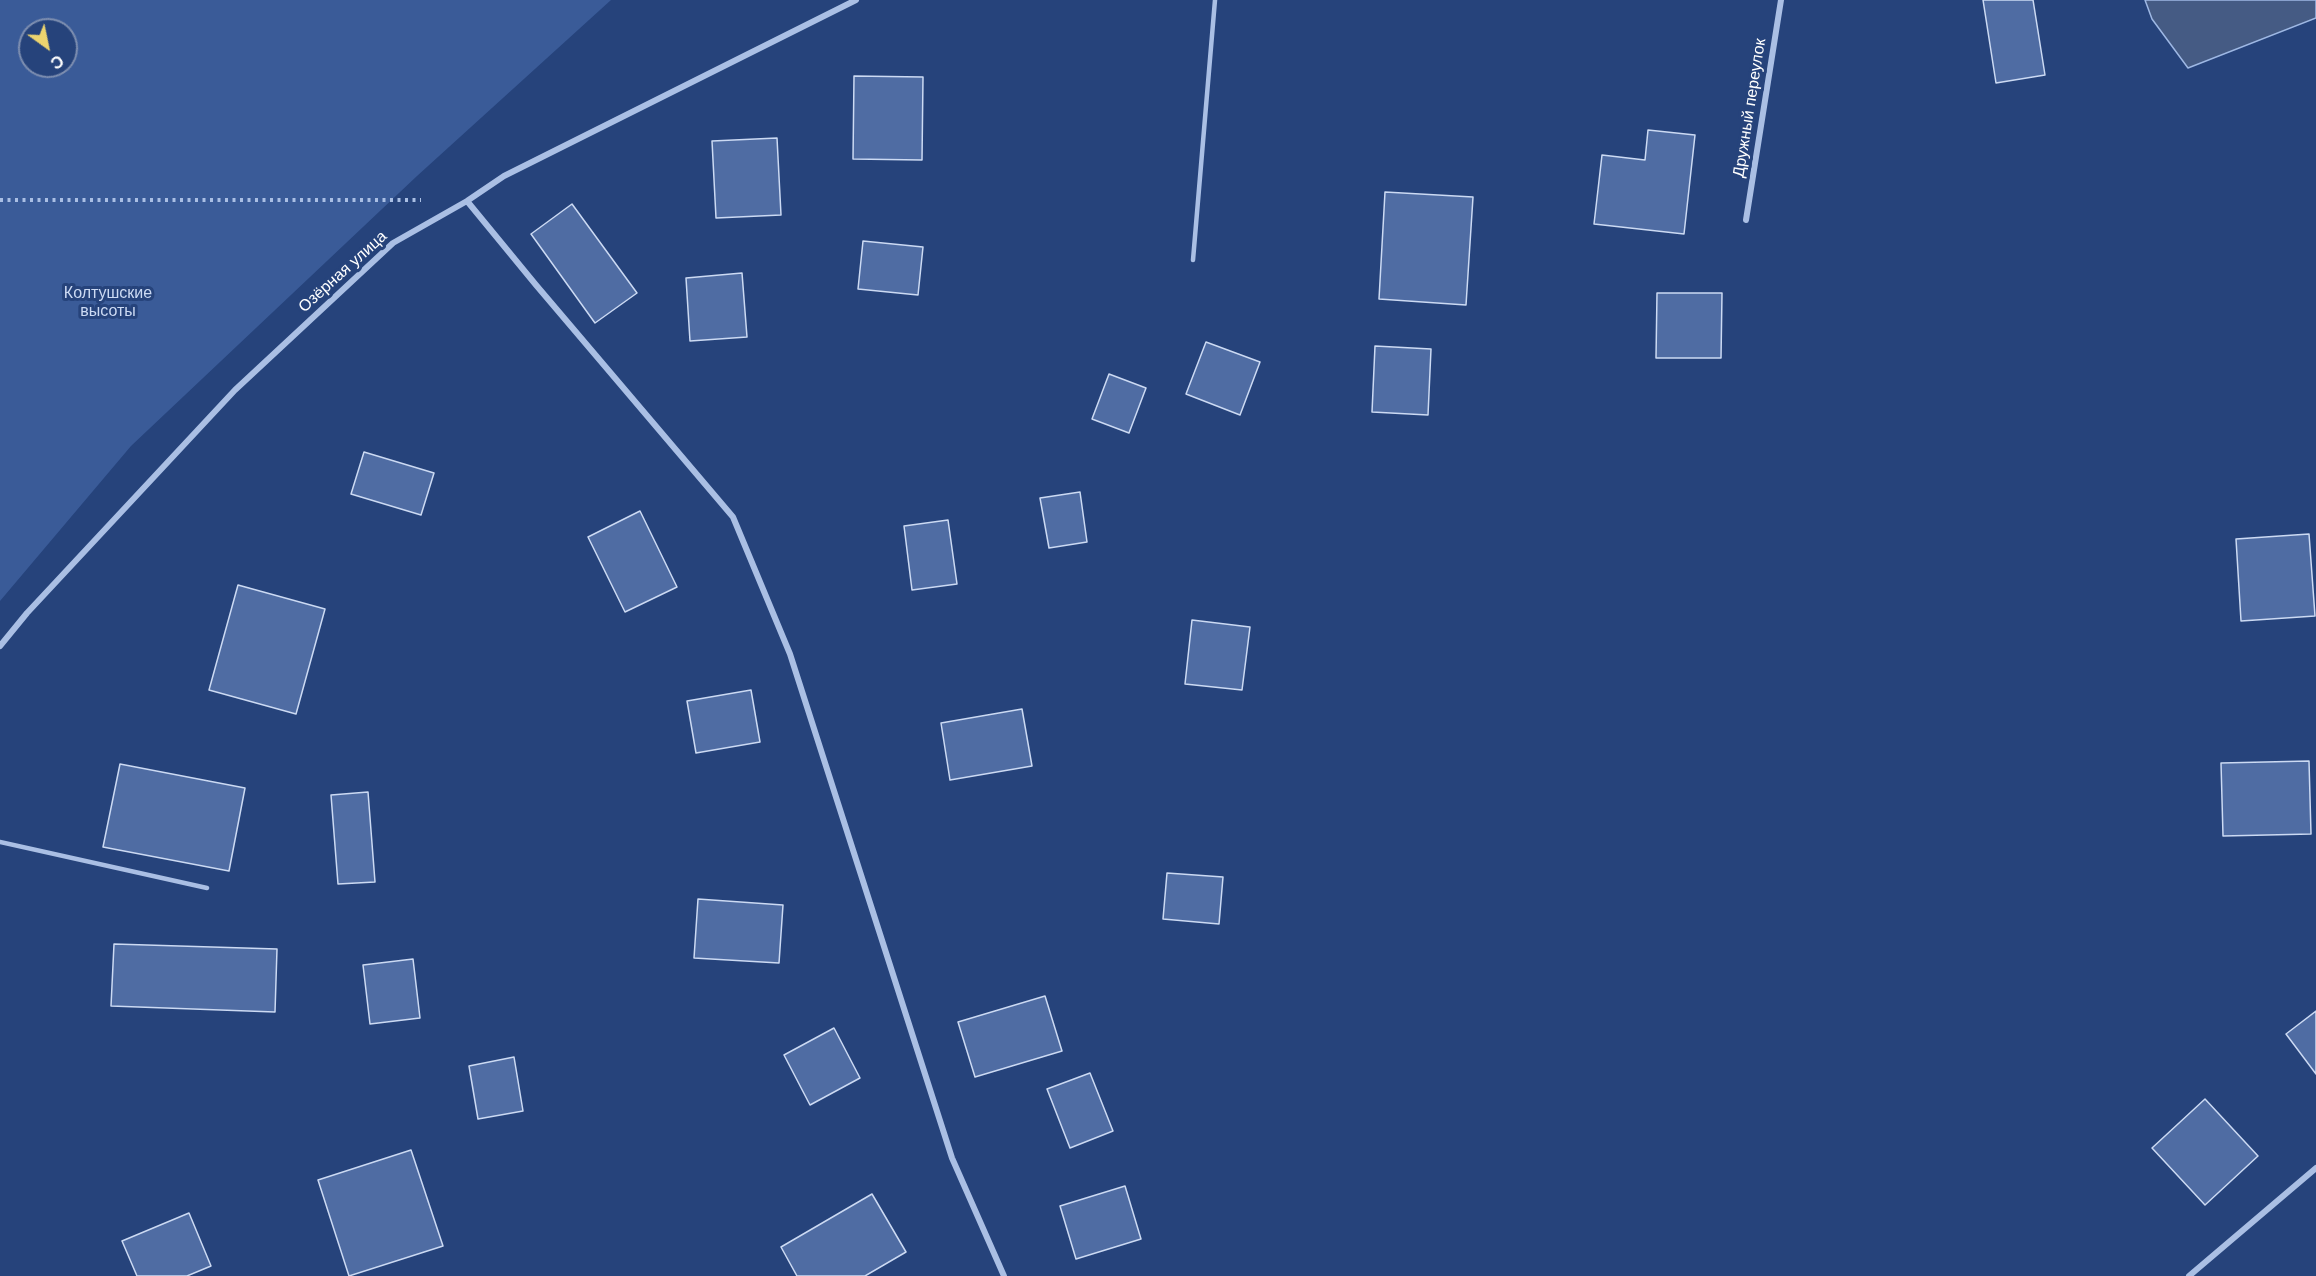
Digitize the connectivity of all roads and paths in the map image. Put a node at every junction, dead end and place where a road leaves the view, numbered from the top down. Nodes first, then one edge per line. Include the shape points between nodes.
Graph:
1 (856, 0) edge
2 (1215, 0) edge
3 (1781, 0) edge
4 (0, 200) edge
5 (467, 201) junction
6 (1746, 220) dead end
7 (1192, 260) dead end
8 (0, 646) edge
9 (0, 842) edge
10 (207, 888) dead end
11 (2316, 1168) edge
12 (1004, 1276) edge
13 (2189, 1276) edge

1 - 5 street, Озёрная улица via 504,176
2 - 7 lane
3 - 6 street, Дружный переулок
4 - 5 path
5 - 8 street, Озёрная улица via 393,243 235,390
5 - 12 street via 733,517 790,654 952,1158
9 - 10 lane
11 - 13 street

